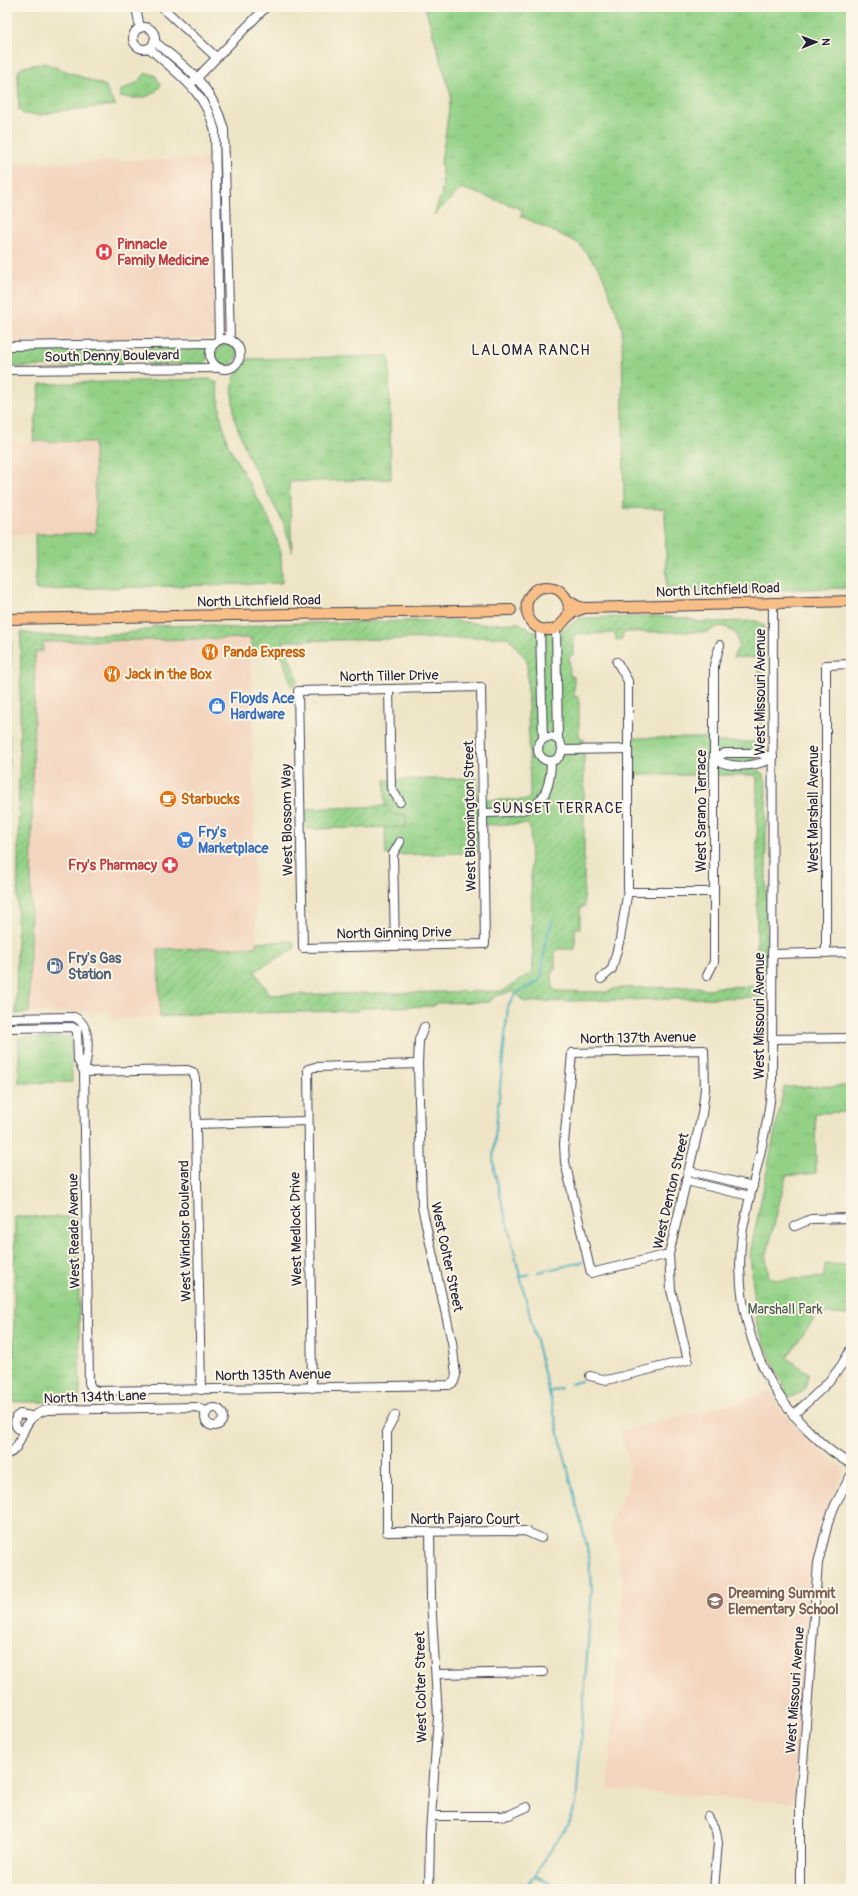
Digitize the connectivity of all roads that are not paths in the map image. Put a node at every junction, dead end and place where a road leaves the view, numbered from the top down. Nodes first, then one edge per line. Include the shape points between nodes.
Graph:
1 (136, 7) edge
2 (162, 7) edge
3 (266, 7) edge
4 (140, 28) junction
5 (152, 45) junction
6 (216, 57) junction
7 (197, 78) junction
8 (190, 85) junction
9 (218, 255) junction
10 (228, 255) junction
11 (230, 307) junction
12 (219, 308) junction
13 (230, 340) junction
14 (217, 341) junction
15 (7, 346) edge
16 (218, 368) junction
17 (7, 370) edge
18 (567, 600) junction
19 (527, 601) junction
20 (851, 601) edge
21 (773, 602) junction
22 (585, 608) junction
23 (511, 610) junction
24 (568, 617) junction
25 (528, 618) junction
26 (7, 619) edge
27 (556, 628) junction
28 (540, 629) junction
29 (720, 645) dead end
30 (542, 652) junction
31 (557, 652) junction
32 (617, 662) dead end
33 (851, 664) edge
34 (481, 687) joint
35 (389, 690) junction
36 (298, 691) joint
37 (543, 739) junction
38 (558, 739) junction
39 (628, 749) junction
40 (563, 750) junction
41 (773, 758) junction
42 (714, 759) junction
43 (551, 761) junction
44 (400, 802) dead end
45 (483, 813) junction
46 (400, 842) dead end
47 (628, 892) junction
48 (714, 892) junction
49 (486, 944) joint
50 (395, 946) junction
51 (303, 948) joint
52 (851, 952) edge
53 (826, 953) junction
54 (772, 954) junction
55 (707, 976) dead end
56 (601, 979) dead end
57 (7, 1018) edge
58 (84, 1025) junction
59 (424, 1027) dead end
60 (7, 1028) edge
61 (77, 1030) junction
62 (851, 1038) edge
63 (772, 1039) junction
64 (704, 1050) joint
65 (78, 1052) junction
66 (87, 1052) junction
67 (418, 1064) junction
68 (84, 1072) junction
69 (308, 1121) junction
70 (196, 1124) junction
71 (688, 1170) junction
72 (720, 1178) junction
73 (686, 1181) junction
74 (753, 1186) junction
75 (717, 1188) junction
76 (750, 1196) junction
77 (851, 1218) edge
78 (795, 1226) dead end
79 (669, 1254) junction
80 (851, 1348) edge
81 (590, 1376) dead end
82 (454, 1382) joint
83 (312, 1388) junction
84 (92, 1389) joint
85 (201, 1390) junction
86 (207, 1412) dead end
87 (793, 1414) junction
88 (395, 1415) dead end
89 (31, 1416) junction
90 (23, 1432) junction
91 (7, 1454) edge
92 (851, 1464) edge
93 (851, 1475) edge
94 (430, 1532) junction
95 (542, 1538) dead end
96 (543, 1672) dead end
97 (436, 1674) junction
98 (527, 1807) dead end
99 (432, 1816) junction
100 (708, 1817) dead end
101 (429, 1889) edge
102 (714, 1889) edge
103 (800, 1889) edge

1 - 4 street
2 - 6 street
3 - 6 street
4 - 5 street via 151,30 154,36
4 - 5 street via 135,33 134,43 138,48
5 - 7 street
5 - 8 street
6 - 7 street
7 - 8 street
7 - 10 street via 214,102 224,129
8 - 9 street via 205,104 215,131
9 - 10 street
9 - 12 street
10 - 11 street
11 - 12 street
11 - 13 street
12 - 14 street
13 - 14 street, South Denny Boulevard
13 - 16 street, South Denny Boulevard via 238,346 239,361 227,370
14 - 15 street, South Denny Boulevard
14 - 16 street via 212,346 210,356
16 - 17 street, South Denny Boulevard
18 - 19 main road via 559,590 547,587 535,591
18 - 22 main road, North Litchfield Road
18 - 24 main road
19 - 23 main road, North Litchfield Road
19 - 25 main road
20 - 21 main road, North Litchfield Road
21 - 22 main road, North Litchfield Road
21 - 41 street, West Missouri Avenue
22 - 24 main road, North Litchfield Road
23 - 25 main road, North Litchfield Road
23 - 26 main road, North Litchfield Road
24 - 27 main road
25 - 28 main road
27 - 28 main road
27 - 31 street
28 - 30 street
29 - 42 street, West Sarano Terrace via 714,665
30 - 31 street
30 - 37 street
31 - 38 street
32 - 39 street via 628,681
33 - 53 street, West Marshall Avenue via 826,665
34 - 35 street, North Tiller Drive
34 - 45 street, West Bloomington Street
35 - 36 street, North Tiller Drive
35 - 44 street via 391,788
36 - 51 street, West Blossom Way
37 - 38 street via 549,736
37 - 43 street via 538,752 542,758
38 - 40 street
39 - 40 street
39 - 47 street
40 - 43 street via 558,759
41 - 42 street via 761,764 741,765 724,765
41 - 42 street via 759,752 725,752
41 - 54 street, West Missouri Avenue
42 - 48 street, West Sarano Terrace
43 - 45 street via 548,789 535,805 518,812
45 - 49 street, West Bloomington Street
46 - 50 street via 393,854
47 - 48 street
47 - 56 street via 612,969
48 - 55 street, West Sarano Terrace via 714,962
49 - 50 street, North Ginning Drive
50 - 51 street, North Ginning Drive
52 - 53 street
53 - 54 street
54 - 63 street, West Missouri Avenue
57 - 58 street via 74,1017
58 - 61 street
58 - 66 street, West Reade Avenue
59 - 67 street, West Colter Street via 419,1040
60 - 61 street via 72,1027
61 - 65 street, West Reade Avenue
62 - 63 street
63 - 74 street, West Missouri Avenue via 770,1104
64 - 71 street, West Denton Street via 706,1089
64 - 79 street, North 137th Avenue via 572,1053 564,1144 565,1162 591,1272
65 - 66 street
65 - 68 street, West Reade Avenue via 78,1060
66 - 68 street, West Reade Avenue
67 - 69 street, West Medlock Drive via 308,1069
67 - 82 street, West Colter Street via 422,1207 452,1342 456,1375
68 - 70 street, West Windsor Boulevard via 193,1072
68 - 84 street, West Reade Avenue via 89,1383
69 - 70 street
69 - 83 street, West Medlock Drive
70 - 85 street, West Windsor Boulevard
71 - 72 street
71 - 73 street, West Denton Street
72 - 74 street
72 - 75 street
73 - 75 street
73 - 79 street, West Denton Street
74 - 76 street, West Missouri Avenue
75 - 76 street
76 - 87 street, West Missouri Avenue via 740,1258 746,1320 768,1379
77 - 78 street via 811,1219
79 - 81 street, West Denton Street via 671,1290 688,1360 607,1380
80 - 87 street via 826,1386
82 - 83 street, North 135th Avenue via 448,1385
83 - 85 street, North 135th Avenue
84 - 85 street, North 135th Avenue via 98,1392
86 - 89 street, North 134th Lane via 196,1407 55,1409
87 - 92 street via 828,1448
88 - 94 street, North Pajaro Court via 387,1430 387,1532
89 - 90 street, North 134th Lane
89 - 90 street via 20,1414 16,1417 17,1429
90 - 91 street, North 134th Lane via 16,1449
93 - 103 street, West Missouri Avenue via 828,1523 818,1563 800,1804
94 - 95 street, North Pajaro Court via 525,1531
94 - 97 street, West Colter Street
96 - 97 street
97 - 99 street, West Colter Street via 438,1718
98 - 99 street via 500,1816
99 - 101 street, West Colter Street
100 - 102 street via 716,1831 718,1843

